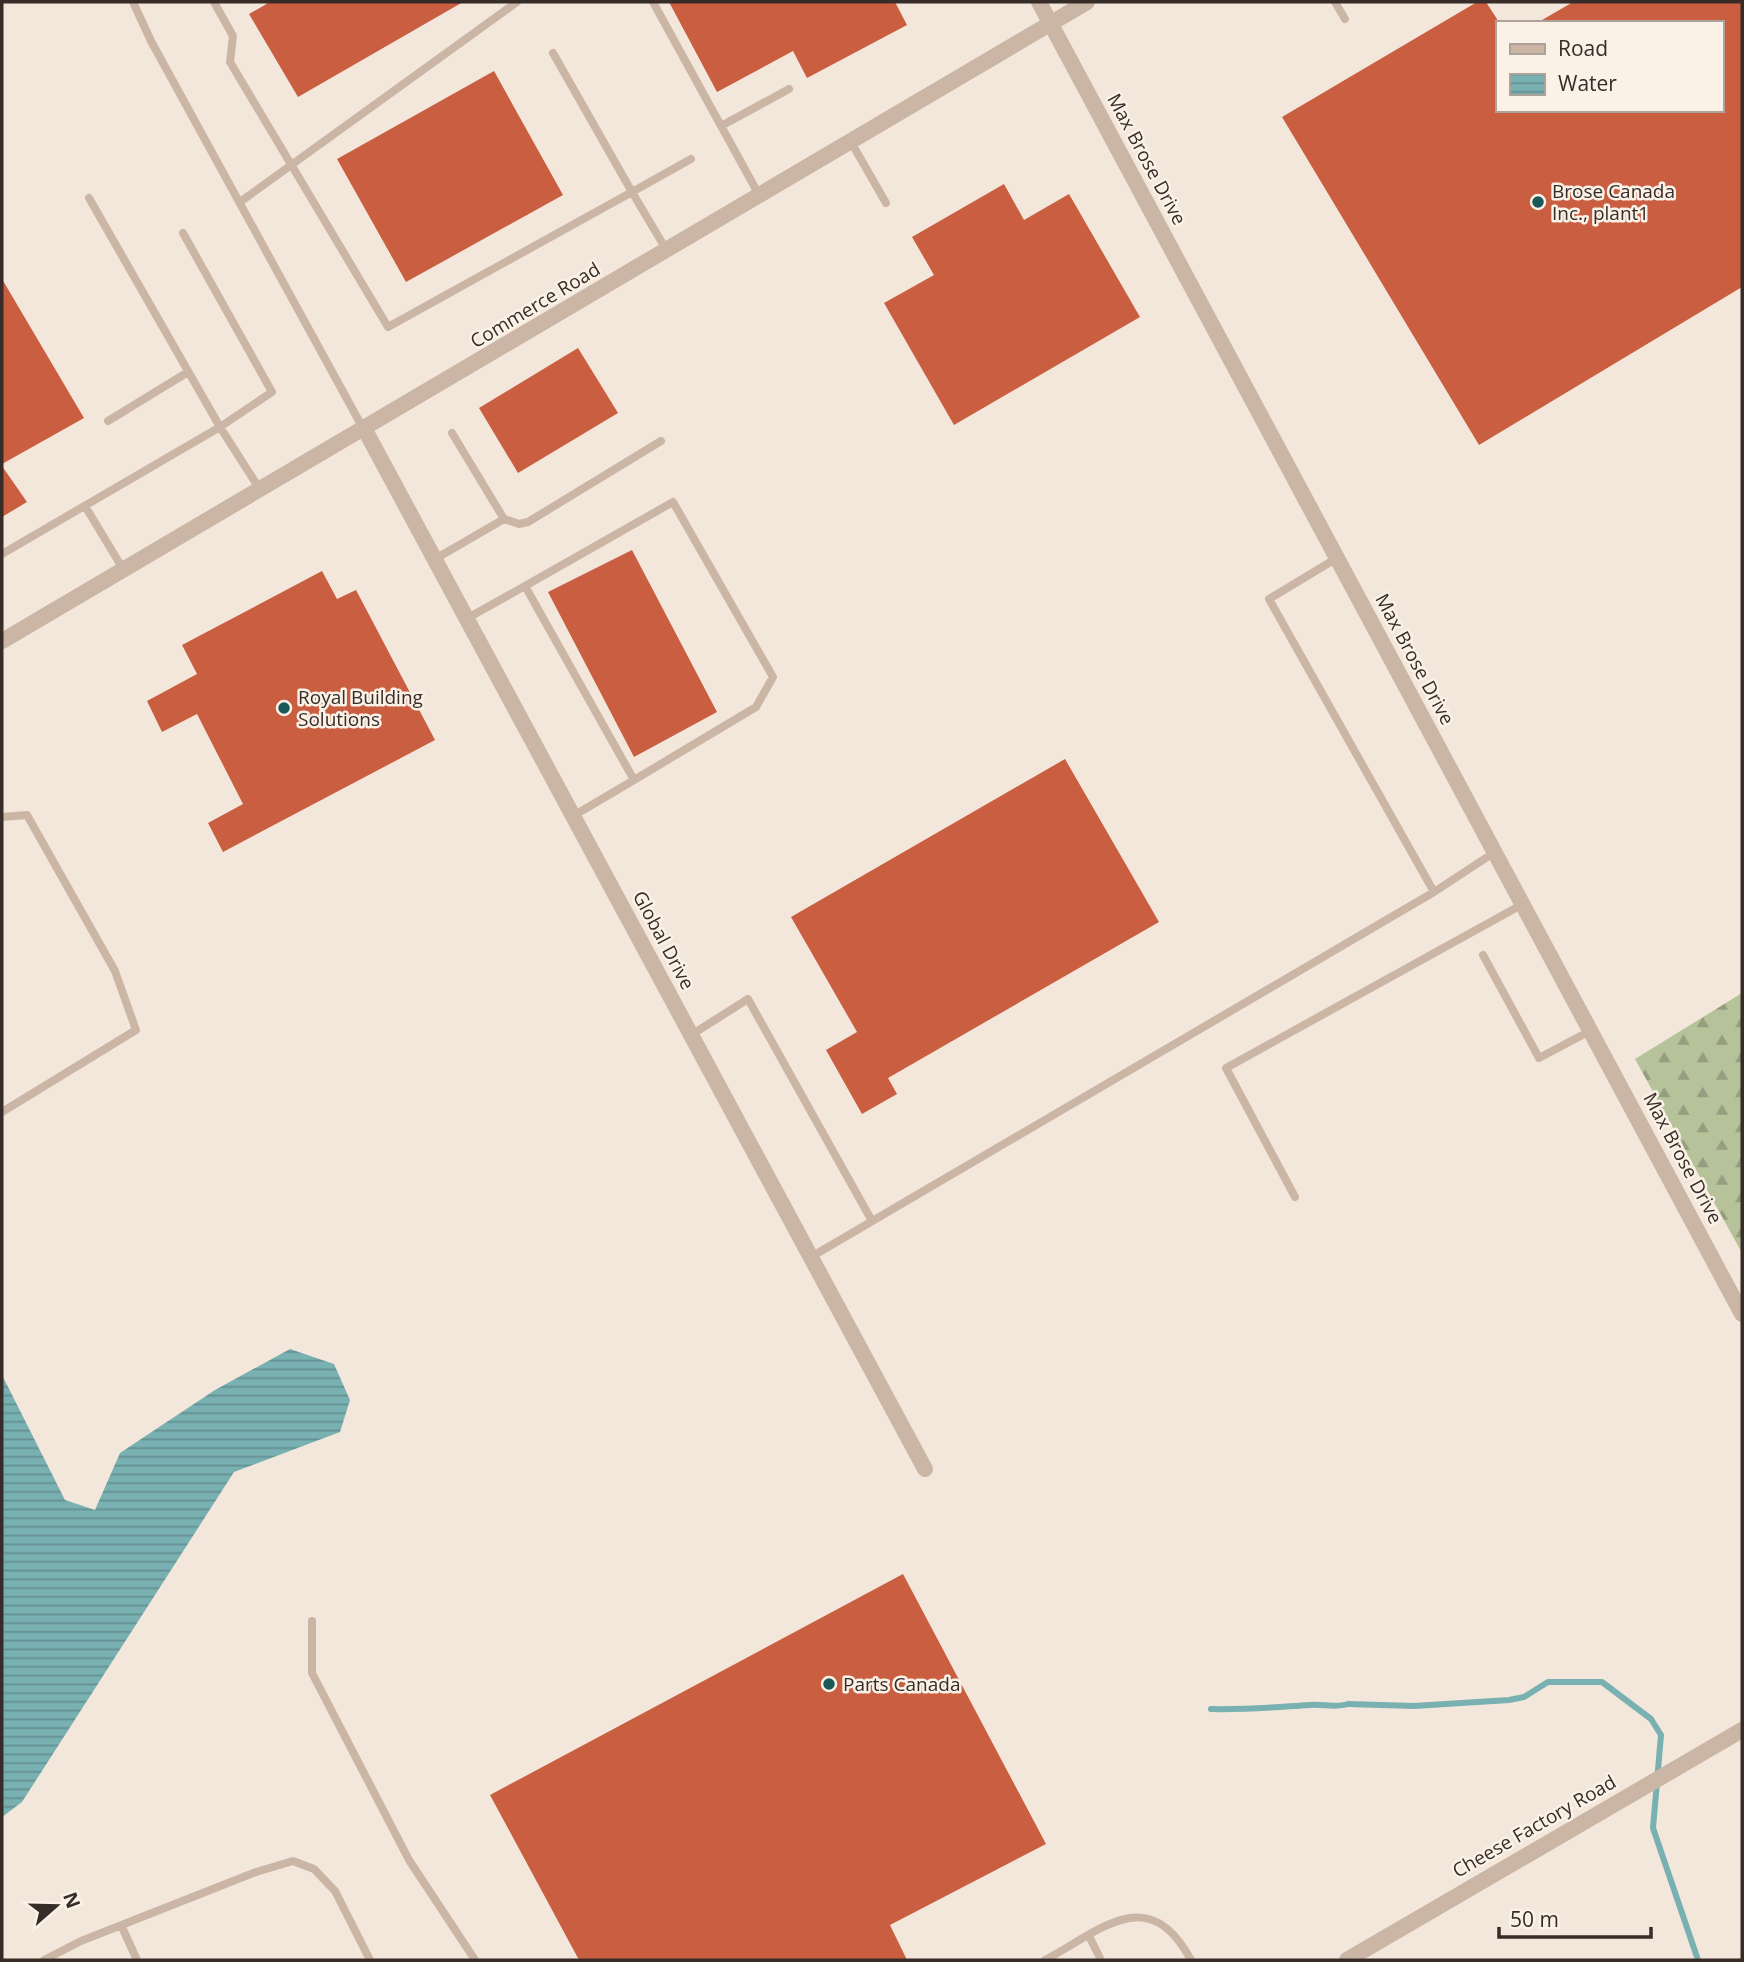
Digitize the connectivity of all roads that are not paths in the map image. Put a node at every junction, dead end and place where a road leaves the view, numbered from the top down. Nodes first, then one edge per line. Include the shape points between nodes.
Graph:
1 (133, 2) edge
2 (214, 2) edge
3 (517, 2) edge
4 (653, 2) edge
5 (1039, 2) edge
6 (1087, 2) edge
7 (1335, 2) edge
8 (1345, 19) dead end
9 (1051, 23) junction
10 (553, 53) dead end
11 (789, 89) dead end
12 (721, 126) junction
13 (851, 142) junction
14 (691, 159) dead end
15 (291, 166) junction
16 (632, 192) junction
17 (760, 196) junction
18 (89, 198) dead end
19 (240, 202) junction
20 (886, 203) dead end
21 (183, 233) dead end
22 (667, 251) junction
23 (188, 372) junction
24 (108, 421) dead end
25 (220, 427) junction
26 (365, 430) junction
27 (452, 433) dead end
28 (662, 441) dead end
29 (259, 488) junction
30 (85, 506) junction
31 (504, 519) junction
32 (2, 554) edge
33 (1337, 558) junction
34 (435, 559) junction
35 (124, 570) junction
36 (525, 586) junction
37 (466, 620) junction
38 (2, 641) edge
39 (634, 780) junction
40 (573, 816) junction
41 (2, 817) edge
42 (1494, 852) junction
43 (1434, 892) junction
44 (1522, 904) junction
45 (1483, 955) dead end
46 (1590, 1031) junction
47 (691, 1035) junction
48 (2, 1112) edge
49 (1295, 1197) dead end
50 (872, 1221) junction
51 (811, 1257) junction
52 (1742, 1314) edge
53 (925, 1469) dead end
54 (312, 1621) dead end
55 (1742, 1730) edge
56 (122, 1927) junction
57 (1089, 1936) junction
58 (44, 1960) edge
59 (137, 1960) edge
60 (370, 1960) edge
61 (475, 1960) edge
62 (1045, 1960) edge
63 (1101, 1960) edge
64 (1191, 1960) edge
65 (1347, 1960) edge

1 - 19 lane
2 - 15 lane via 233,36 230,62
3 - 15 lane
4 - 12 lane
5 - 9 street, Max Brose Drive
6 - 9 street, Commerce Road
7 - 8 lane
9 - 13 street, Commerce Road
9 - 33 street, Max Brose Drive
10 - 16 lane
11 - 12 lane
12 - 17 lane
13 - 17 street, Commerce Road
13 - 20 lane
14 - 16 lane
15 - 16 lane via 388,327
15 - 19 lane
16 - 22 lane
17 - 22 street, Commerce Road
18 - 23 lane
19 - 26 lane
21 - 25 lane via 272,392
22 - 26 street, Commerce Road
23 - 24 lane
23 - 25 lane
25 - 29 lane
25 - 30 lane
26 - 29 street, Commerce Road
26 - 34 street, Global Drive
27 - 31 lane
28 - 31 lane via 528,522
29 - 35 street, Commerce Road
30 - 32 lane
30 - 35 lane
31 - 34 lane
33 - 42 street, Max Brose Drive
33 - 43 lane via 1269,599
34 - 37 street, Global Drive
35 - 38 street, Commerce Road
36 - 37 lane
36 - 39 lane
36 - 39 lane via 673,502 774,677 756,708
37 - 40 street, Global Drive
39 - 40 lane
40 - 47 street, Global Drive
41 - 48 lane via 27,815 116,971 136,1030
42 - 43 lane
42 - 44 street, Max Brose Drive
43 - 50 lane
44 - 46 street, Max Brose Drive
44 - 49 lane via 1226,1068
45 - 46 lane via 1539,1058
46 - 52 street, Max Brose Drive
47 - 50 lane via 748,999
47 - 51 street, Global Drive
50 - 51 lane
51 - 53 street, Global Drive
54 - 61 lane via 312,1674 409,1860
55 - 65 street, Cheese Factory Road
56 - 58 lane
56 - 59 lane
56 - 60 lane via 293,1861 314,1869 335,1891
57 - 62 lane
57 - 63 lane
57 - 64 lane via 1123,1918 1154,1917 1178,1936

